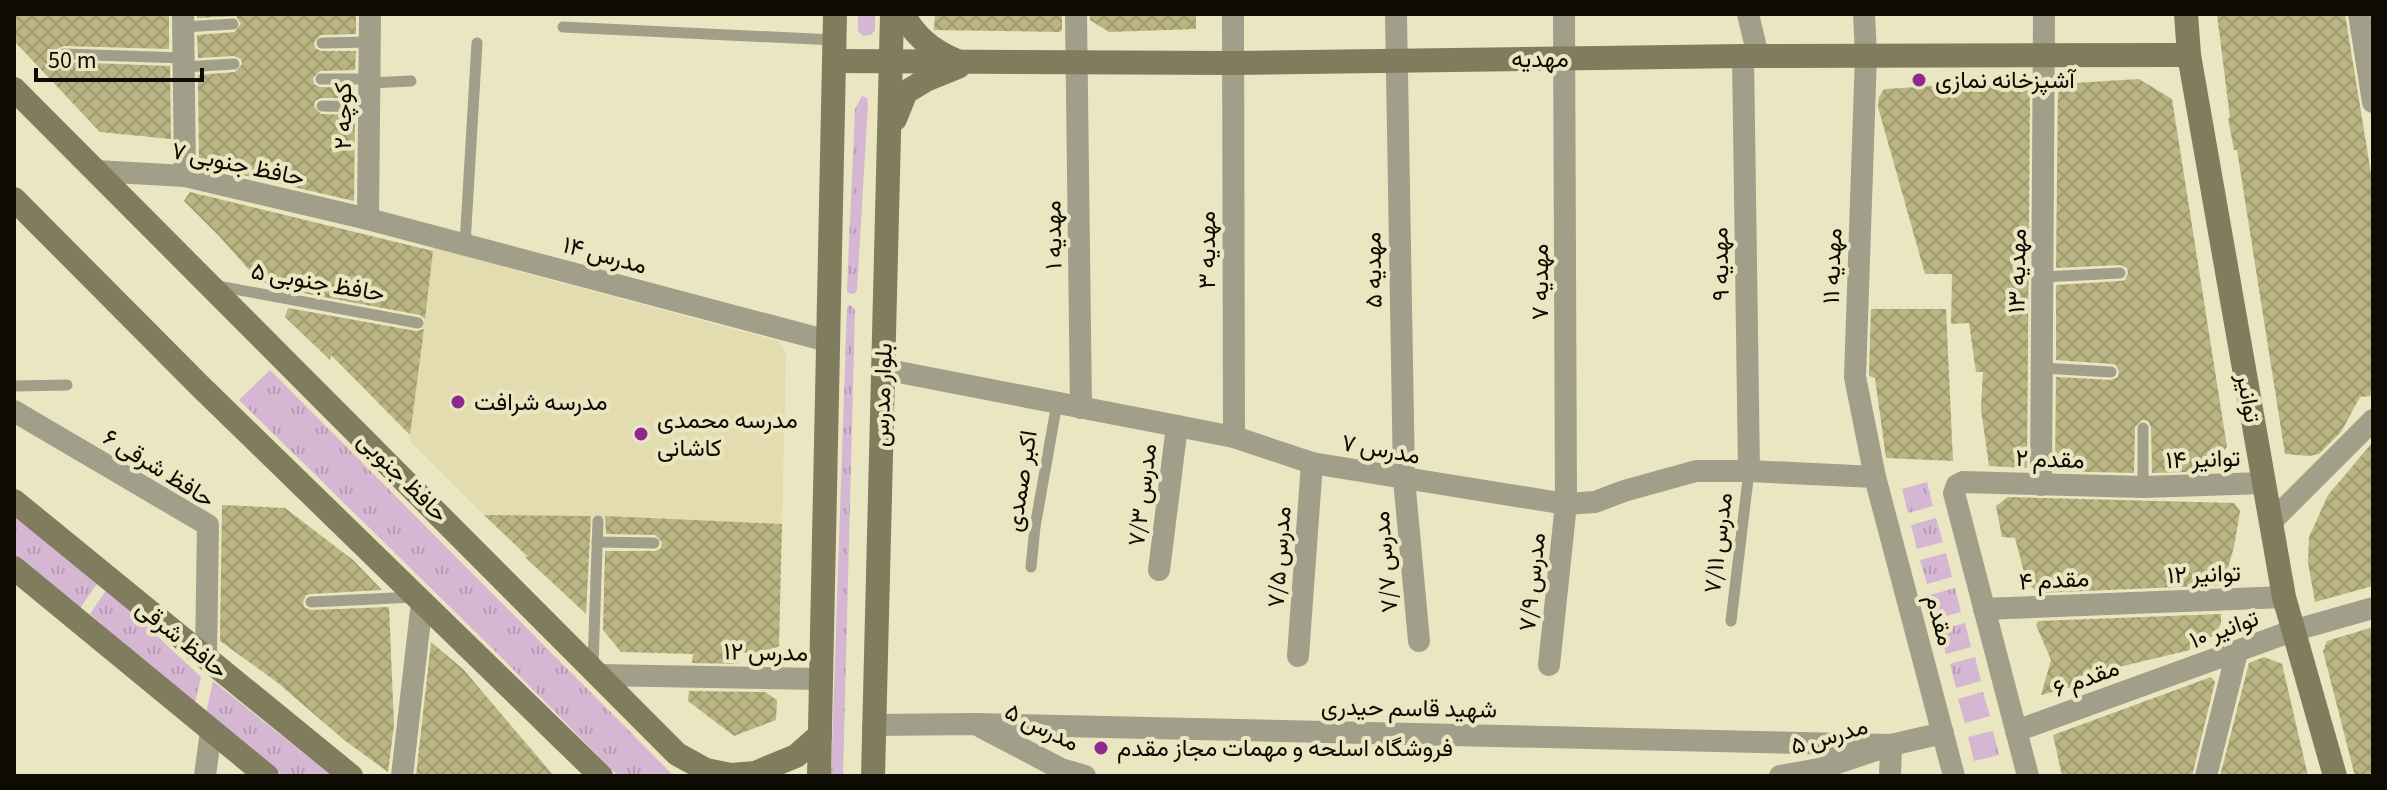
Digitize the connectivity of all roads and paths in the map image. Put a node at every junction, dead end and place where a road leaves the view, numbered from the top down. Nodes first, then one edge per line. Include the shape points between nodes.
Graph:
1 (370, 14) edge
2 (835, 14) edge
3 (892, 14) edge
4 (903, 14) edge
5 (1076, 14) edge
6 (1233, 14) edge
7 (1396, 14) edge
8 (1564, 14) edge
9 (1748, 14) edge
10 (1864, 14) edge
11 (2044, 14) edge
12 (2186, 14) edge
13 (2359, 14) edge
14 (183, 20) edge
15 (233, 24) dead end
16 (563, 27) dead end
17 (369, 42) junction
18 (322, 43) dead end
19 (477, 43) dead end
20 (834, 50) junction
21 (64, 54) dead end
22 (1866, 55) junction
23 (2189, 55) junction
24 (1750, 56) junction
25 (2044, 56) junction
26 (1565, 59) junction
27 (1395, 60) junction
28 (891, 61) junction
29 (184, 62) junction
30 (975, 62) junction
31 (1077, 62) junction
32 (1233, 63) junction
33 (234, 64) dead end
34 (321, 79) dead end
35 (369, 81) junction
36 (411, 81) dead end
37 (14, 89) edge
38 (2373, 102) edge
39 (322, 106) dead end
40 (369, 107) junction
41 (889, 132) junction
42 (96, 171) junction
43 (185, 176) junction
44 (14, 199) edge
45 (368, 219) junction
46 (465, 244) junction
47 (2120, 273) dead end
48 (2043, 277) junction
49 (211, 285) junction
50 (418, 323) dead end
51 (828, 341) junction
52 (2042, 368) junction
53 (883, 369) junction
54 (2111, 372) dead end
55 (67, 385) dead end
56 (14, 386) edge
57 (1057, 403) junction
58 (1081, 408) junction
59 (14, 411) edge
60 (2373, 420) edge
61 (1177, 426) junction
62 (2143, 428) dead end
63 (1234, 437) junction
64 (1312, 463) junction
65 (1749, 471) junction
66 (1875, 477) junction
67 (1404, 479) junction
68 (2264, 483) junction
69 (1957, 485) joint
70 (2041, 485) junction
71 (2143, 487) junction
72 (14, 501) edge
73 (1566, 504) junction
74 (598, 521) dead end
75 (2271, 522) junction
76 (597, 542) junction
77 (654, 543) dead end
78 (1031, 567) dead end
79 (14, 568) edge
80 (1159, 570) dead end
81 (2284, 597) junction
82 (419, 600) junction
83 (311, 602) dead end
84 (2126, 602) joint
85 (2373, 608) edge
86 (1984, 609) junction
87 (1731, 621) dead end
88 (2292, 631) junction
89 (1419, 641) dead end
90 (2237, 652) junction
91 (1298, 656) dead end
92 (206, 657) junction
93 (1549, 665) dead end
94 (596, 672) junction
95 (2172, 675) joint
96 (821, 679) junction
97 (976, 724) junction
98 (873, 725) junction
99 (211, 731) junction
100 (2016, 731) junction
101 (1943, 733) junction
102 (820, 735) junction
103 (1891, 745) junction
104 (205, 776) edge
105 (267, 776) edge
106 (351, 776) edge
107 (402, 776) edge
108 (601, 776) edge
109 (819, 776) edge
110 (873, 776) edge
111 (1085, 776) edge
112 (1780, 776) edge
113 (1890, 776) edge
114 (1954, 776) edge
115 (2028, 776) edge
116 (2206, 776) edge
117 (2335, 776) edge

1 - 17 street, کوچه ۲
2 - 20 street
3 - 28 street, بلوار مدرس
4 - 30 street via 930,48 953,60
5 - 31 street, مهدیه ۱
6 - 32 street, مهدیه ۳
7 - 27 street, مهدیه ۵
8 - 26 street, مهدیه ۷
9 - 24 street, مهدیه ۹
10 - 22 street, مهدیه ۱۱
11 - 25 street, مهدیه ۱۳
12 - 23 street, توانیر
13 - 38 street
14 - 15 lane
14 - 29 street
16 - 20 lane
17 - 18 lane
17 - 35 street, کوچه ۲
19 - 46 lane
20 - 28 street, مهدیه
20 - 51 street
21 - 29 lane
22 - 24 street, مهدیه
22 - 25 street, مهدیه
22 - 66 street, مهدیه ۱۱ via 1855,362
23 - 25 street, مهدیه
23 - 68 street, توانیر
24 - 26 street, مهدیه
24 - 65 street, مهدیه ۹
25 - 48 street, مهدیه ۱۳
26 - 27 street, مهدیه
26 - 73 street, مهدیه ۷
27 - 32 street, مهدیه
27 - 67 street, مهدیه ۵
28 - 30 street, مهدیه
28 - 41 street, بلوار مدرس
29 - 33 lane
29 - 43 street
30 - 31 street, مهدیه
30 - 41 street via 944,71 906,92
31 - 32 street, مهدیه
31 - 58 street, مهدیه ۱
32 - 63 street, مهدیه ۳
34 - 35 lane
35 - 36 lane
35 - 40 street, کوچه ۲
37 - 42 street, حافظ جنوبی
39 - 40 lane
40 - 45 street, کوچه ۲
41 - 53 street, بلوار مدرس
42 - 43 street, حافظ جنوبی ۷
42 - 49 street, حافظ جنوبی
43 - 45 street, حافظ جنوبی ۷
44 - 82 street
45 - 46 street, مدرس ۱۴
46 - 51 street, مدرس ۱۴
47 - 48 lane
48 - 52 street, مهدیه ۱۳
49 - 50 lane, حافظ جنوبی ۵
49 - 94 street, حافظ جنوبی
51 - 96 street
52 - 54 lane
52 - 70 street, مهدیه ۱۳
53 - 57 street, مدرس ۷
53 - 98 street, بلوار مدرس
55 - 56 lane
57 - 58 street, مدرس ۷
57 - 78 lane, اکبر صمدی
58 - 61 street, مدرس ۷
59 - 92 street, حافظ شرقی ۶ via 208,525
60 - 75 street
61 - 63 street, مدرس ۷
61 - 80 street, مدرس ۷/۳
62 - 71 lane
63 - 64 street, مدرس ۷
64 - 67 street, مدرس ۷
64 - 91 street, مدرس ۷/۵
65 - 66 street, مدرس ۷
65 - 73 street, مدرس ۷ via 1696,471 1595,502
65 - 87 lane, مدرس ۷/۱۱
66 - 101 street, مقدم
67 - 73 street, مدرس ۷
67 - 89 street, مدرس ۷/۷
68 - 71 street, توانیر ۱۴
68 - 75 street, توانیر
69 - 70 street, مقدم ۲
69 - 86 street, مقدم via 1954,493
70 - 71 street, مقدم ۲
72 - 92 street, حافظ شرقی
73 - 93 street, مدرس ۷/۹
74 - 76 lane
75 - 81 street, توانیر
76 - 77 lane
76 - 94 lane
79 - 99 street
81 - 84 street, توانیر ۱۲
81 - 88 street, توانیر
82 - 83 lane
82 - 107 street
82 - 108 street
84 - 86 street, مقدم ۴
85 - 88 street, توانیر ۱۰
86 - 100 street, مقدم
88 - 90 street, توانیر ۱۰
88 - 117 street, توانیر
90 - 95 street, توانیر ۱۰
90 - 116 street
92 - 106 street, حافظ شرقی
94 - 96 street, مدرس ۱۲
94 - 102 street, حافظ جنوبی via 677,754 706,770 757,773 796,756
95 - 100 street, مقدم ۶
96 - 102 street
97 - 98 street, شهید قاسم حیدری
97 - 103 street, شهید قاسم حیدری
97 - 111 street, مدرس ۵ via 1061,769
98 - 110 street, بلوار مدرس
99 - 104 street
99 - 105 street
100 - 115 street, مقدم
101 - 103 street, شهید قاسم حیدری
101 - 114 street, مقدم
102 - 109 street
103 - 112 street, مدرس ۵
103 - 113 street

